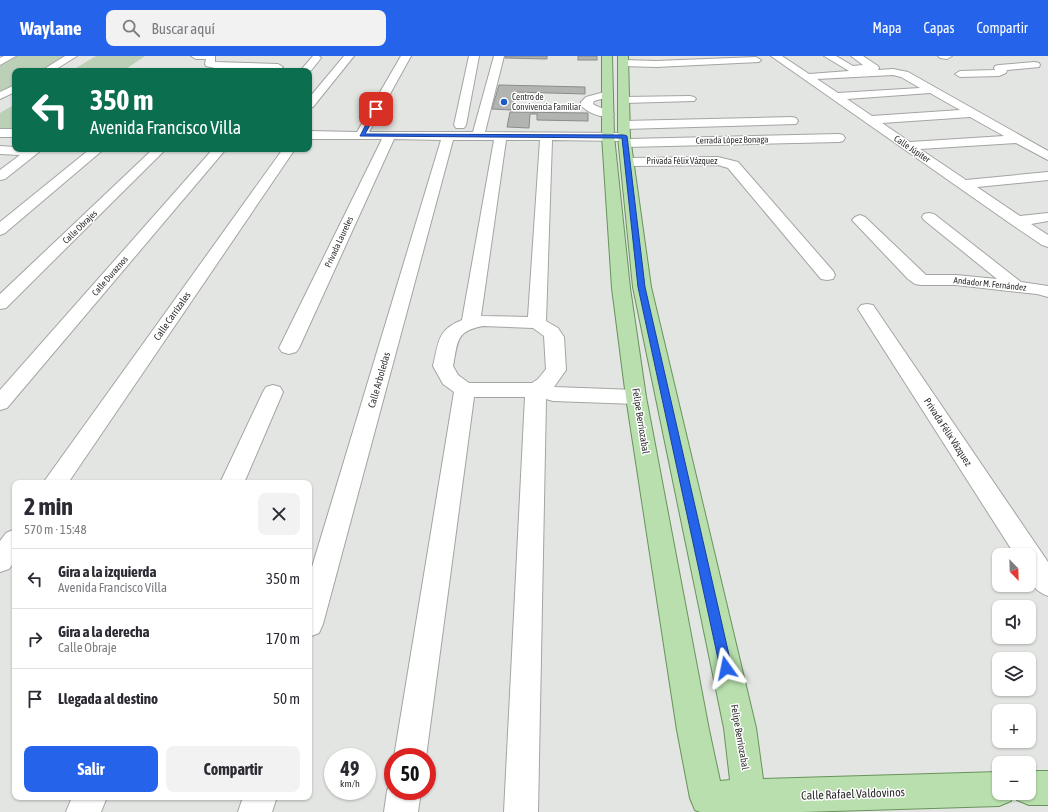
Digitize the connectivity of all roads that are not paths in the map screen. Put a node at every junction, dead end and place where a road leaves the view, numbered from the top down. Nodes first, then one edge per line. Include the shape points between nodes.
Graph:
1 (72, 56) edge
2 (196, 56) edge
3 (350, 56) edge
4 (406, 56) edge
5 (474, 56) edge
6 (499, 56) edge
7 (607, 56) edge
8 (776, 56) edge
9 (792, 56) edge
10 (829, 56) edge
11 (856, 56) edge
12 (943, 56) edge
13 (947, 56) edge
14 (1016, 56) edge
15 (316, 58) dead end
16 (623, 59) edge
17 (756, 60) dead end
18 (277, 67) edge
19 (51, 68) edge
20 (266, 68) edge
21 (308, 68) edge
22 (960, 74) dead end
23 (823, 76) junction
24 (806, 77) junction
25 (315, 83) dead end
26 (327, 83) junction
27 (837, 89) junction
28 (12, 90) edge
29 (932, 90) junction
30 (608, 94) junction
31 (0, 96) edge
32 (690, 99) dead end
33 (624, 100) junction
34 (638, 100) junction
35 (312, 101) edge
36 (972, 113) junction
37 (870, 120) junction
38 (792, 121) dead end
39 (496, 122) dead end
40 (650, 124) junction
41 (454, 130) junction
42 (312, 135) edge
43 (361, 135) junction
44 (390, 135) junction
45 (618, 135) junction
46 (480, 137) junction
47 (500, 138) junction
48 (838, 138) dead end
49 (546, 139) junction
50 (563, 139) dead end
51 (1017, 139) junction
52 (908, 146) junction
53 (0, 150) edge
54 (12, 151) edge
55 (33, 152) edge
56 (94, 152) edge
57 (157, 152) edge
58 (217, 152) edge
59 (287, 152) edge
60 (1048, 156) edge
61 (0, 176) edge
62 (1048, 176) edge
63 (962, 184) junction
64 (929, 217) dead end
65 (1048, 217) edge
66 (860, 220) dead end
67 (1016, 220) junction
68 (0, 230) edge
69 (1048, 242) edge
70 (827, 276) dead end
71 (1018, 287) junction
72 (1048, 292) edge
73 (0, 304) edge
74 (867, 309) dead end
75 (471, 323) junction
76 (537, 323) junction
77 (289, 348) dead end
78 (543, 384) junction
79 (465, 390) junction
80 (273, 392) dead end
81 (636, 393) junction
82 (0, 403) edge
83 (57, 480) edge
84 (233, 480) edge
85 (12, 544) edge
86 (0, 561) edge
87 (1048, 584) edge
88 (312, 614) edge
89 (411, 748) edge
90 (1036, 788) edge
91 (1048, 788) edge
92 (992, 790) edge
93 (749, 797) junction
94 (89, 800) edge
95 (259, 800) edge
96 (403, 800) edge
97 (868, 803) edge
98 (710, 805) edge
99 (83, 812) edge
100 (255, 812) edge
101 (401, 812) edge
102 (521, 812) edge

1 - 19 street
2 - 18 street via 211,57 210,63 215,65
3 - 26 street
4 - 43 street
5 - 41 street, Calle Arboledas
6 - 46 street
7 - 30 main road
8 - 24 street, Calle Júpiter
9 - 23 street
10 - 11 street via 851,69 874,68
12 - 13 street
14 - 22 street via 1038,66 999,68 1002,71 999,73
15 - 21 street
16 - 17 street via 656,64
16 - 33 main road
18 - 20 street
23 - 24 street
23 - 27 street
23 - 29 street via 900,72
24 - 27 street, Calle Júpiter
25 - 26 street
26 - 35 street
27 - 29 street via 853,96
27 - 37 street, Calle Júpiter
28 - 31 street
29 - 36 street
30 - 45 main road
30 - 45 street via 590,99 587,105
32 - 34 street
33 - 34 street
33 - 45 main road
34 - 40 street via 648,111
36 - 37 street
36 - 51 street
37 - 52 street, Calle Júpiter
38 - 40 street
39 - 45 street via 494,128 499,129
40 - 45 street
41 - 44 street
41 - 46 street
41 - 88 street, Calle Arboledas
42 - 43 street
43 - 44 street
44 - 77 street, Privada Laureles
45 - 46 street
45 - 48 street, Cerrada López Bonaga
45 - 70 street, Privada Félix Vázquez via 733,165
45 - 81 main road, Felipe Berriozabal via 621,288
45 - 93 main road, Felipe Berriozabal via 642,287 740,728
46 - 47 street
47 - 49 street
47 - 75 street
49 - 50 street
49 - 76 street
51 - 52 street
51 - 60 street
52 - 63 street, Calle Júpiter
53 - 54 street
55 - 61 street
56 - 68 street
57 - 73 street, Calle Obrajes
58 - 82 street, Calle Duraznos
59 - 83 street, Calle Carrizales
62 - 63 street
63 - 67 street, Calle Júpiter
64 - 71 street
65 - 67 street
66 - 71 street, Andador M. Fernández via 921,280 956,280
67 - 69 street, Calle Júpiter
71 - 72 street, Andador M. Fernández
74 - 87 street, Privada Félix Vázquez
75 - 76 street
75 - 79 street via 450,336 443,366 450,379
76 - 78 street via 555,337 556,370
78 - 79 street
78 - 81 street via 553,394
78 - 102 street
79 - 89 street
80 - 84 street
81 - 98 main road, Felipe Berriozabal via 693,730
85 - 86 street
90 - 91 main road
92 - 97 main road, Calle Rafael Valdovinos
93 - 97 main road, Calle Rafael Valdovinos
93 - 98 main road, Calle Rafael Valdovinos
94 - 99 street
95 - 100 street
96 - 101 street

